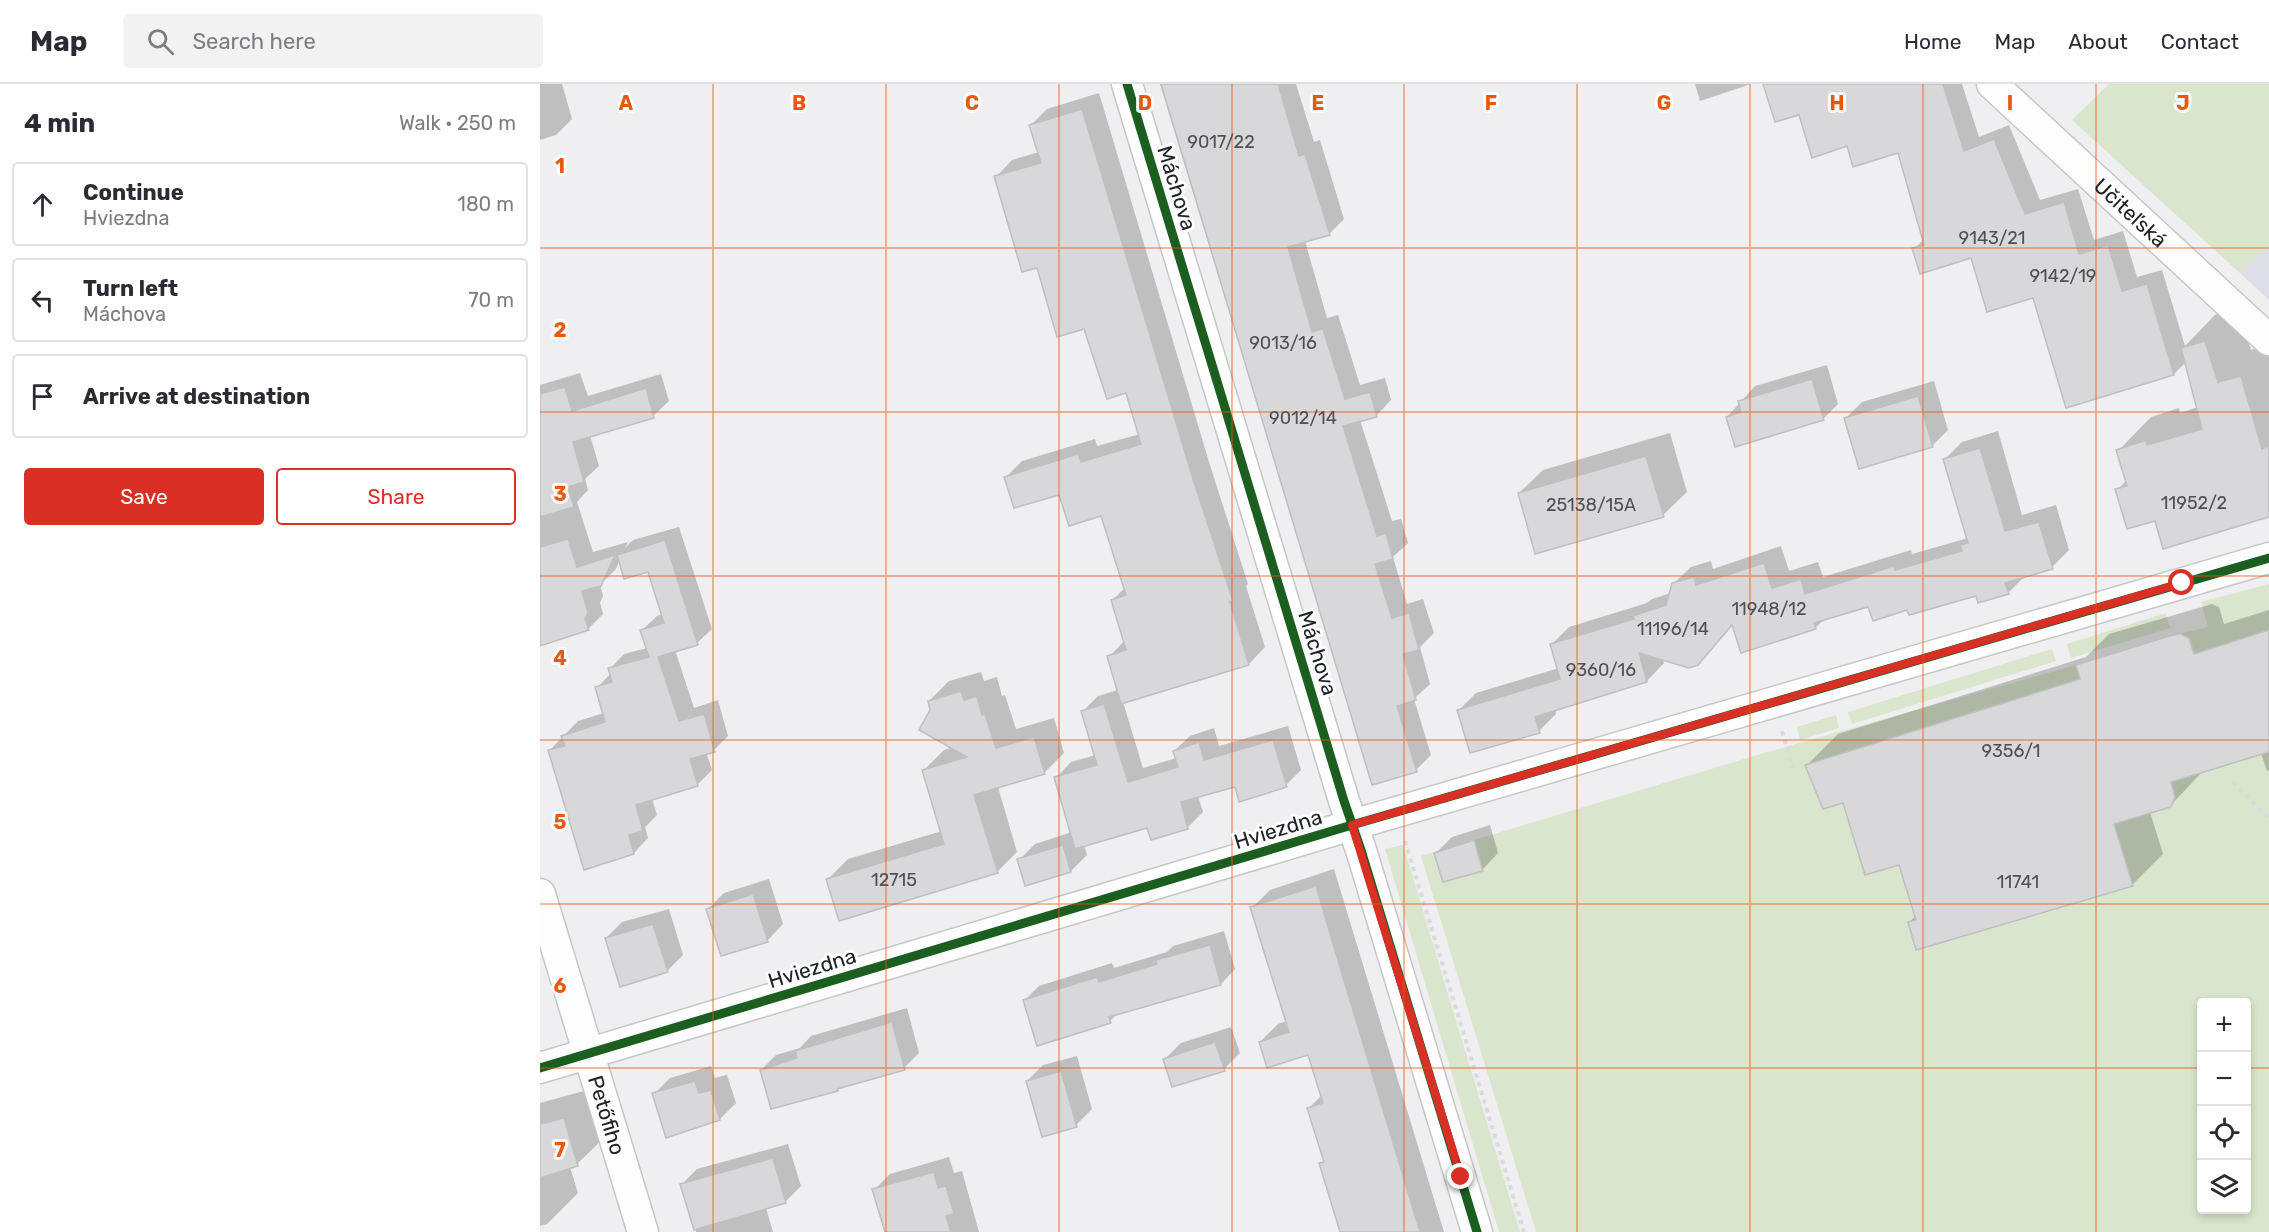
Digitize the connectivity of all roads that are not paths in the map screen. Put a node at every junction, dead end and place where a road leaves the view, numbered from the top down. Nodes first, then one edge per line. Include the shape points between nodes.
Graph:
1 (1127, 84) edge
2 (1992, 84) edge
3 (2269, 340) edge
4 (2269, 558) edge
5 (1352, 825) junction
6 (540, 894) edge
7 (588, 1053) junction
8 (540, 1068) edge
9 (643, 1232) edge
10 (1478, 1232) edge

1 - 5 street, Máchova
2 - 3 street, Učiteľská
4 - 5 street, Hviezdna
5 - 7 street, Hviezdna
5 - 10 street, Máchova
6 - 7 street, Petőfiho
7 - 8 street, Hviezdna
7 - 9 street, Petőfiho

